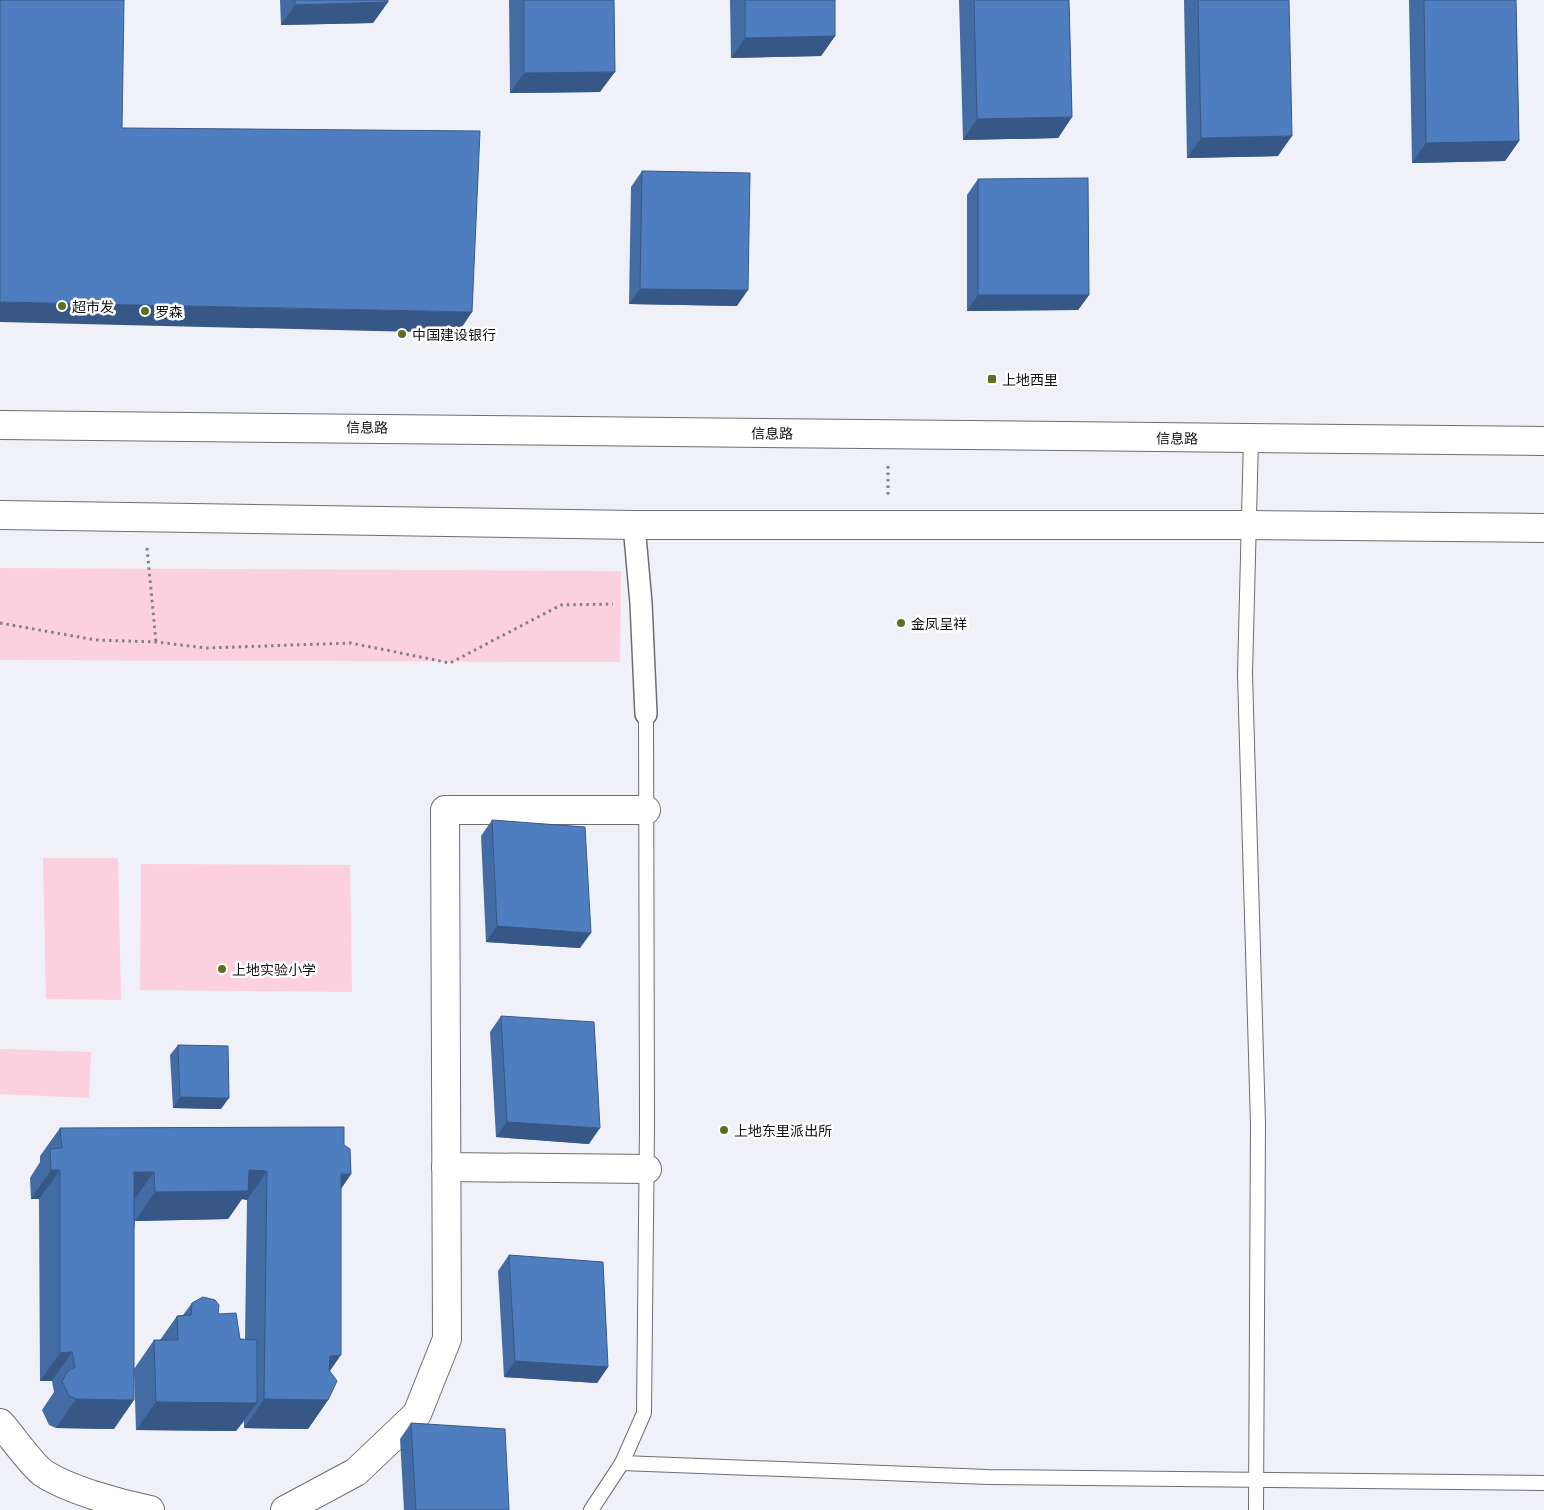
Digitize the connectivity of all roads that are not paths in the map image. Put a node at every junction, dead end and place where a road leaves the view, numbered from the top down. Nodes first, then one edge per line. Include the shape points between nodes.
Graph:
1 (0, 424) edge
2 (1251, 439) junction
3 (1544, 441) edge
4 (0, 515) edge
5 (634, 525) junction
6 (1248, 525) junction
7 (1544, 528) edge
8 (646, 714) joint
9 (646, 810) junction
10 (446, 1167) junction
11 (647, 1170) junction
12 (0, 1423) edge
13 (622, 1463) junction
14 (1256, 1480) junction
15 (1544, 1483) edge
16 (150, 1510) edge
17 (286, 1510) edge
18 (591, 1510) edge
19 (1256, 1510) edge

1 - 2 main road, 信息路
2 - 3 main road, 信息路
2 - 6 lane
4 - 5 main road
5 - 6 main road
5 - 8 street
6 - 7 main road
6 - 14 lane via 1245,674 1258,1124
8 - 9 lane
9 - 10 main road via 445,810
9 - 11 lane
10 - 11 main road
10 - 17 main road via 448,1339 417,1414 356,1472
11 - 13 lane via 644,1413
12 - 16 main road via 43,1472 84,1491
13 - 14 lane via 988,1477
13 - 18 lane
14 - 15 lane
14 - 19 lane

